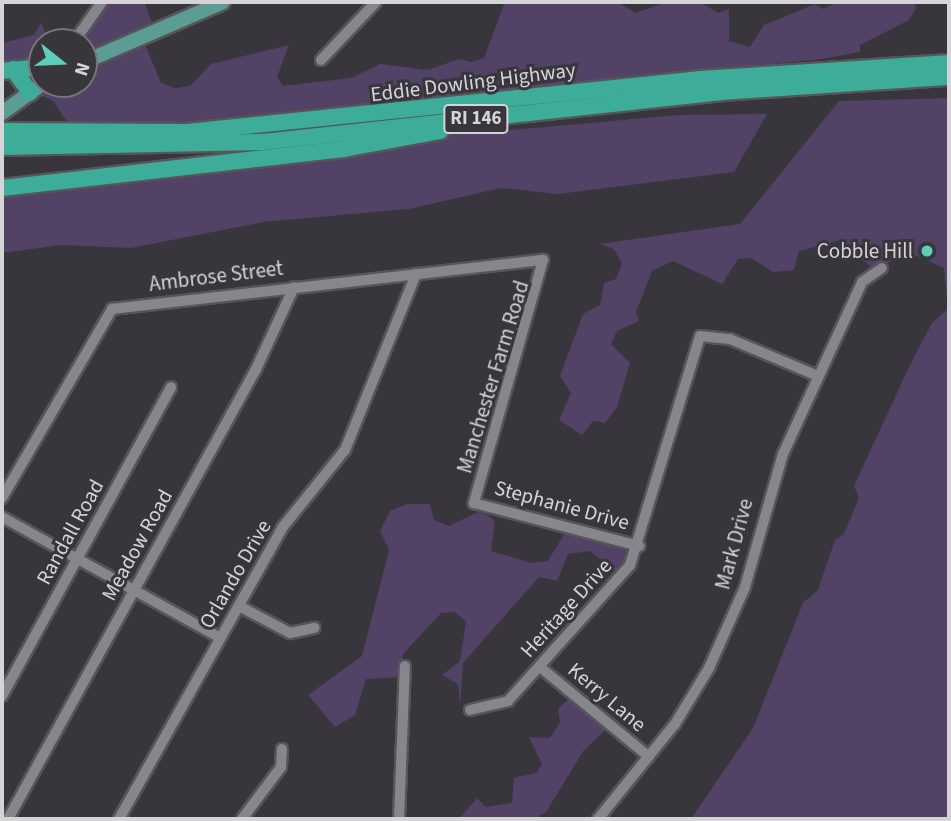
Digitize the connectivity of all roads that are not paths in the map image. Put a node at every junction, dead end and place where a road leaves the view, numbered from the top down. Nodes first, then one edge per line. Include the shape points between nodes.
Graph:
1 (102, 2) edge
2 (222, 2) edge
3 (376, 2) edge
4 (84, 28) edge
5 (98, 56) edge
6 (321, 60) dead end
7 (949, 63) edge
8 (28, 68) edge
9 (8, 70) edge
10 (949, 77) edge
11 (28, 83) edge
12 (28, 94) edge
13 (558, 108) junction
14 (2, 113) edge
15 (10, 132) edge
16 (2, 147) edge
17 (2, 188) edge
18 (543, 260) joint
19 (882, 268) dead end
20 (416, 274) junction
21 (294, 287) junction
22 (818, 376) junction
23 (171, 387) dead end
24 (2, 498) edge
25 (474, 503) joint
26 (2, 517) edge
27 (639, 546) junction
28 (78, 559) junction
29 (134, 590) junction
30 (239, 606) junction
31 (314, 628) dead end
32 (220, 638) junction
33 (405, 666) dead end
34 (540, 667) junction
35 (2, 696) edge
36 (470, 710) dead end
37 (282, 748) dead end
38 (649, 757) junction
39 (8, 819) edge
40 (119, 819) edge
41 (242, 819) edge
42 (399, 819) edge
43 (598, 819) edge

1 - 4 street
2 - 5 main road
3 - 6 street
7 - 15 highway, Eddie Dowling Highway / RI 146 via 715,78 187,132
8 - 9 highway
9 - 11 highway
10 - 13 highway, Eddie Dowling Highway / RI 146
12 - 14 main road
13 - 16 highway, Eddie Dowling Highway / RI 146 via 249,143
13 - 17 highway via 344,149
18 - 20 street, Ambrose Street
18 - 25 street, Manchester Farm Road
19 - 22 street, Mark Drive via 862,282
20 - 21 street, Ambrose Street
20 - 30 street, Orlando Drive via 345,450 282,528
21 - 24 street, Ambrose Street via 106,313
21 - 29 street, Meadow Road
22 - 27 street, Heritage Drive via 730,339 700,336
22 - 38 street, Mark Drive via 773,476 749,577 724,635 682,715
23 - 28 street, Randall Road
25 - 27 street, Stephanie Drive
26 - 28 street
27 - 34 street, Heritage Drive via 620,581
28 - 29 street
28 - 35 street, Randall Road
29 - 32 street
29 - 39 street, Meadow Road
30 - 31 street via 290,633
30 - 32 street, Orlando Drive
32 - 40 street, Orlando Drive
33 - 42 street
34 - 36 street, Heritage Drive via 508,701
34 - 38 street, Kerry Lane
37 - 41 street via 281,767
38 - 43 street, Mark Drive

